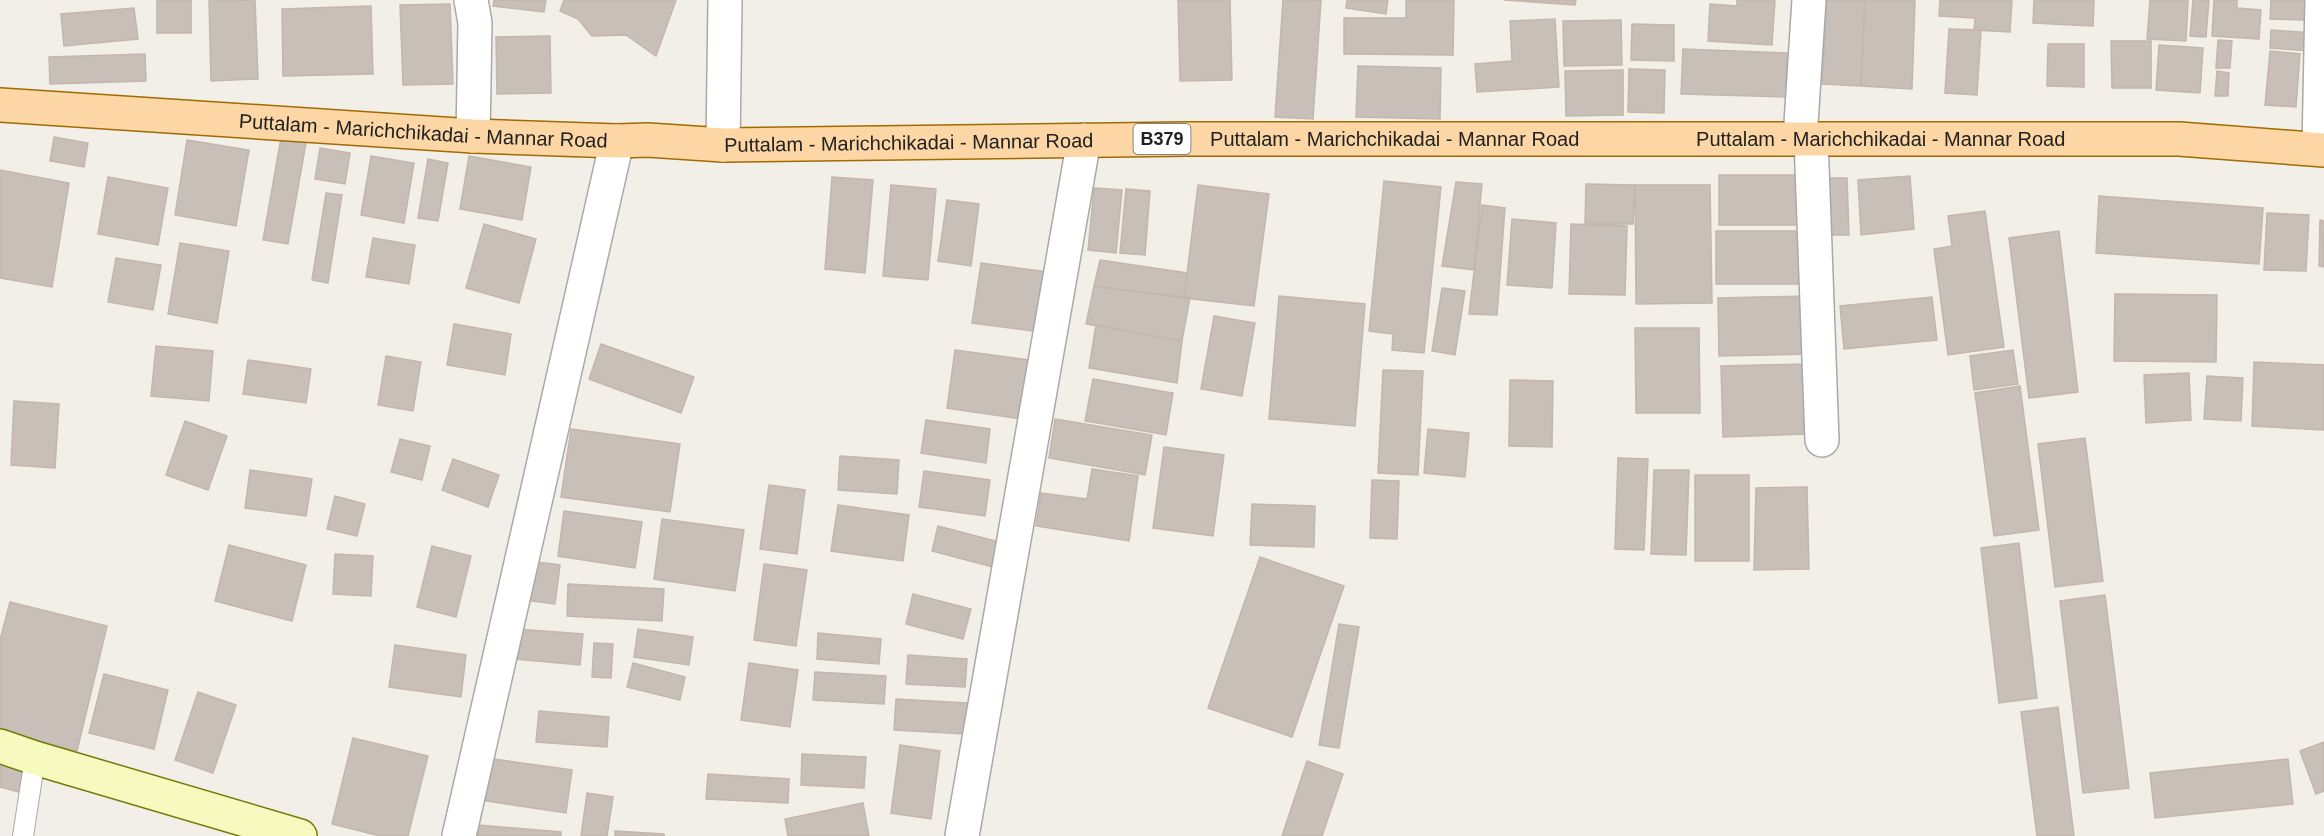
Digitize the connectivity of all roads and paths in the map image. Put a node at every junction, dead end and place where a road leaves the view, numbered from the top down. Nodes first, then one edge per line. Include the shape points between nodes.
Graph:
1 (471, 0) edge
2 (725, 0) edge
3 (1809, 0) edge
4 (2322, 0) edge
5 (0, 105) edge
6 (473, 136) junction
7 (1806, 139) junction
8 (1084, 140) junction
9 (617, 141) junction
10 (723, 145) junction
11 (2322, 149) edge
12 (1822, 440) dead end
13 (0, 746) edge
14 (35, 758) junction
15 (23, 836) edge
16 (300, 836) edge
17 (459, 836) edge
18 (962, 836) edge

1 - 6 street via 475,22
2 - 10 street
3 - 7 street
4 - 11 street
5 - 6 main road, Puttalam - Marichchikadai - Mannar Road / B379
6 - 9 main road, Puttalam - Marichchikadai - Mannar Road / B379
7 - 8 main road, Puttalam - Marichchikadai - Mannar Road / B379
7 - 11 main road, Puttalam - Marichchikadai - Mannar Road / B379 via 2179,139
7 - 12 street
8 - 10 main road, Puttalam - Marichchikadai - Mannar Road / B379
8 - 18 street
9 - 10 main road, Puttalam - Marichchikadai - Mannar Road / B379
9 - 17 street
13 - 14 street
14 - 15 lane
14 - 16 street

